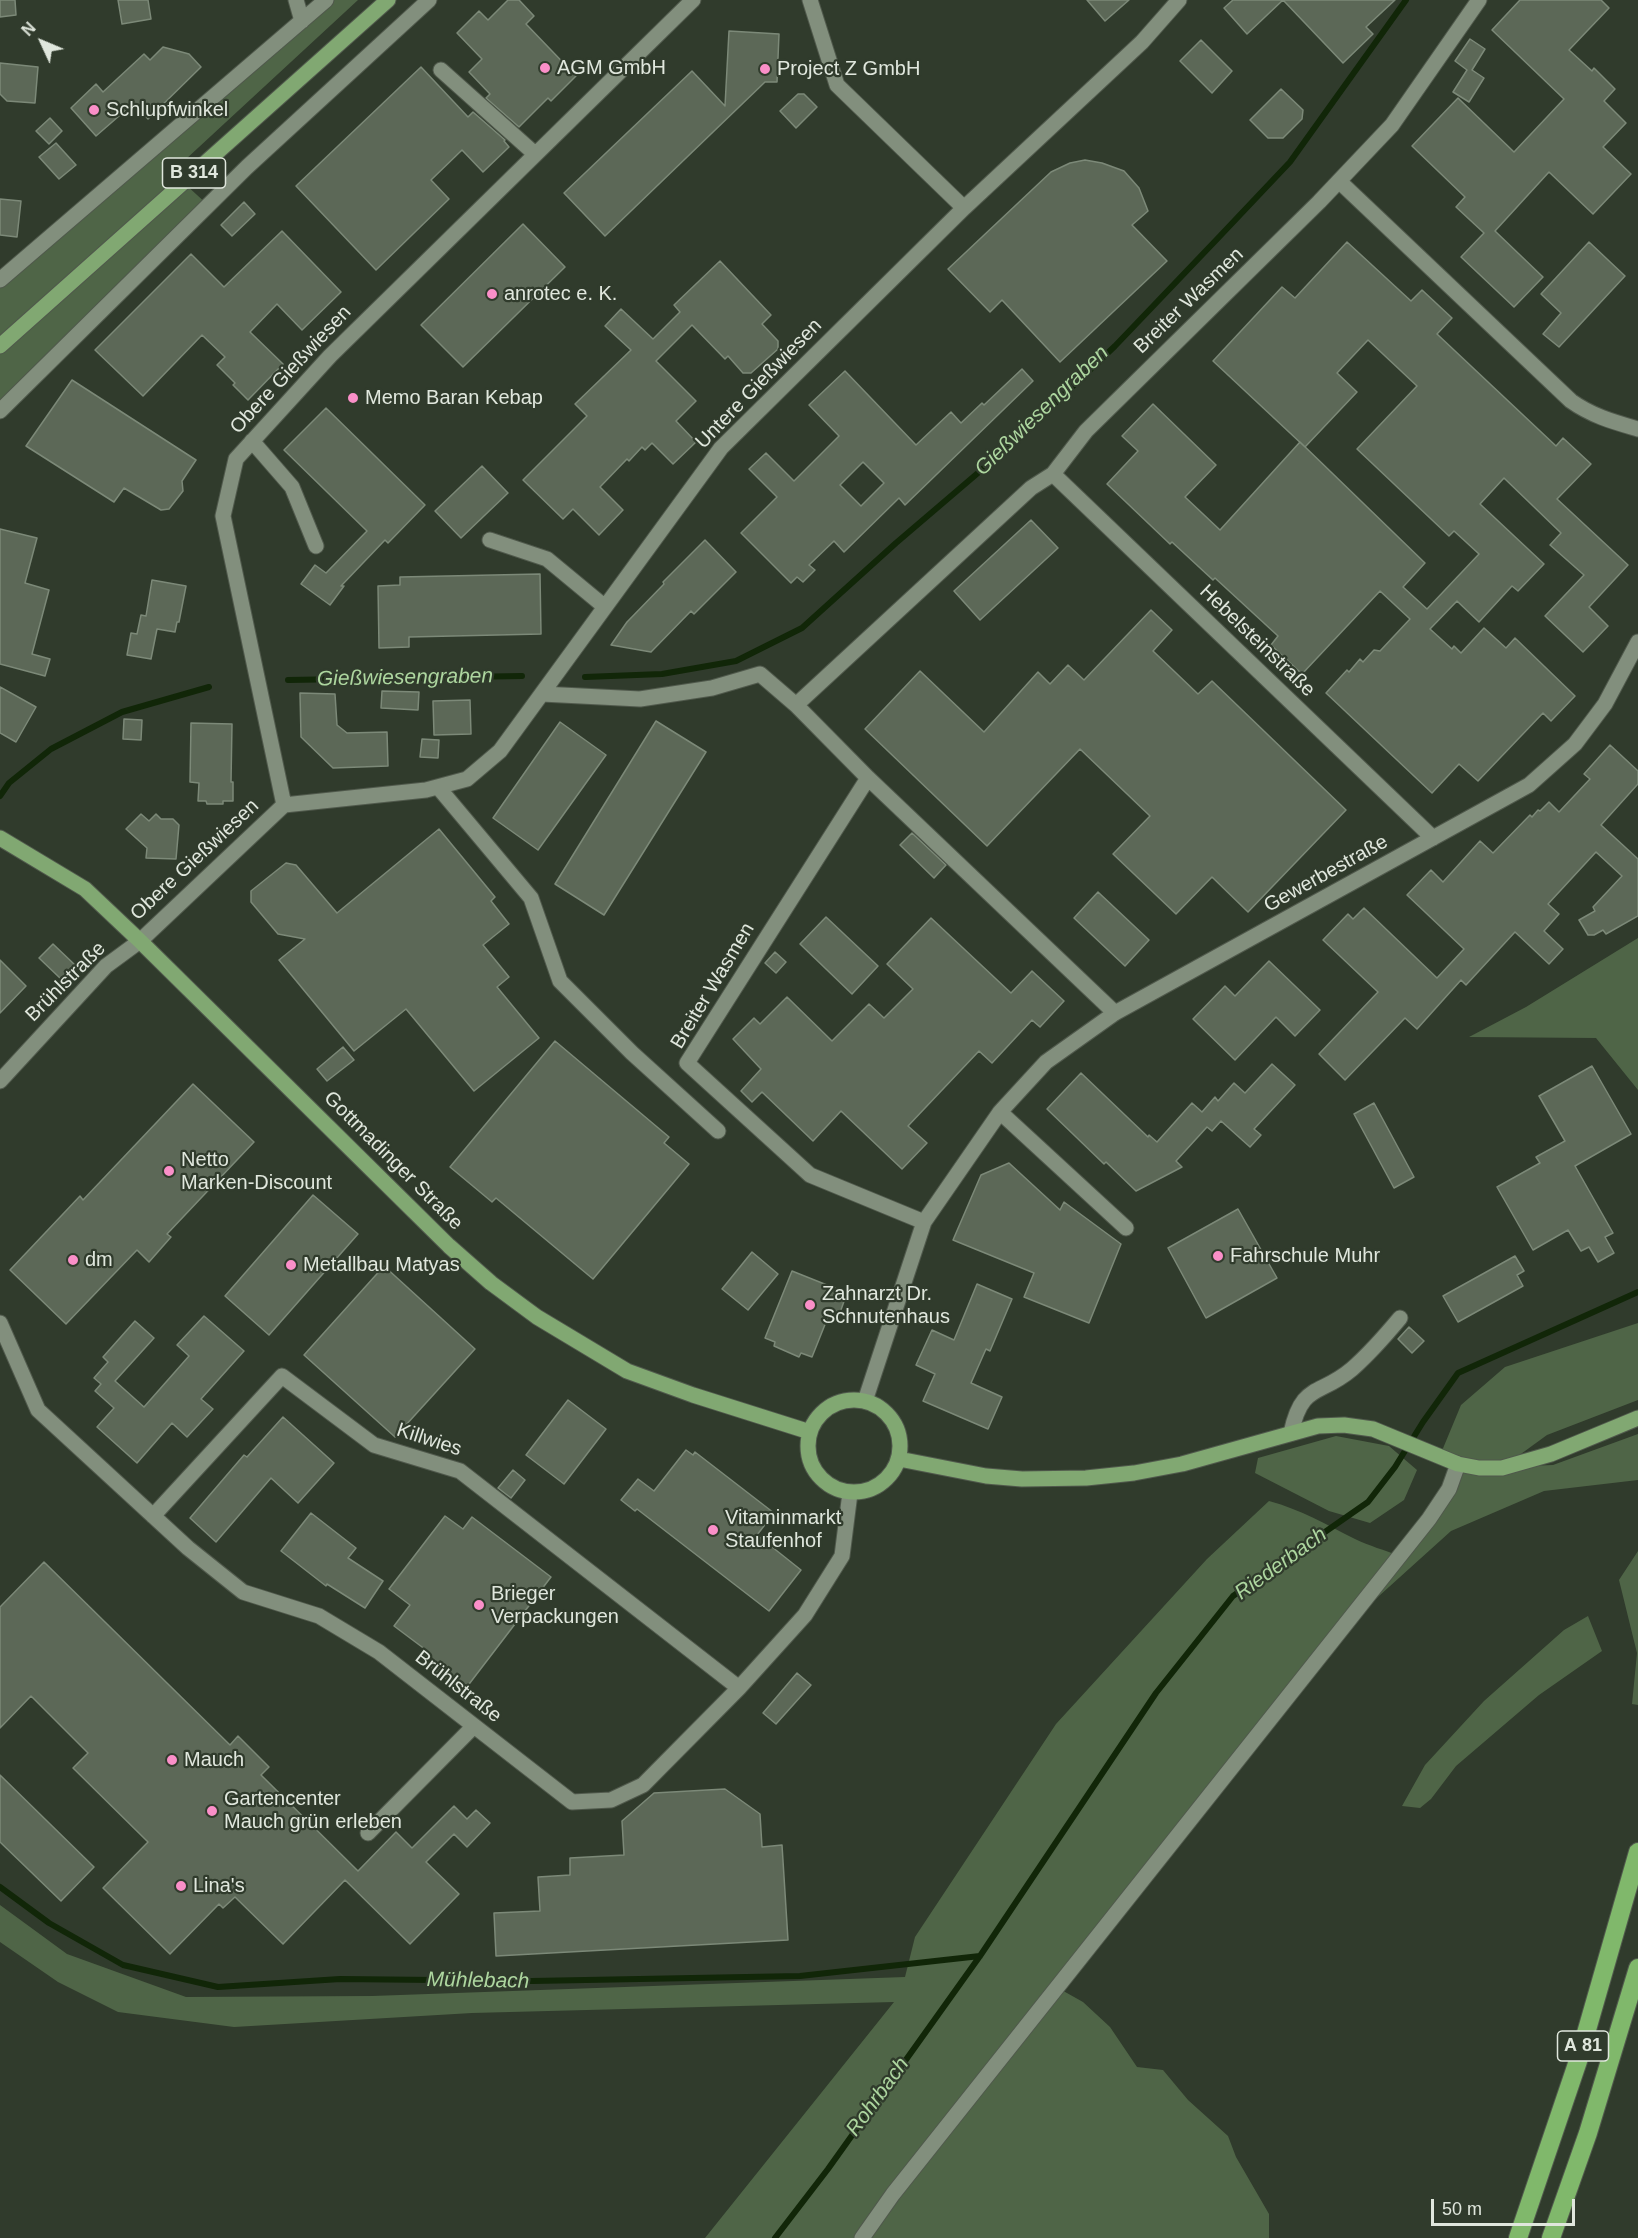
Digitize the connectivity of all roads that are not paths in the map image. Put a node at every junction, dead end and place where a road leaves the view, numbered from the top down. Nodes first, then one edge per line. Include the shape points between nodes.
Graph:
1 (297, 0) edge
2 (326, 0) edge
3 (388, 0) edge
4 (429, 0) edge
5 (693, 0) edge
6 (810, 0) edge
7 (1179, 0) edge
8 (1479, 0) edge
9 (302, 21) junction
10 (441, 70) dead end
11 (535, 154) junction
12 (1340, 182) junction
13 (964, 208) junction
14 (7, 265) edge
15 (0, 280) edge
16 (0, 346) edge
17 (0, 411) edge
18 (1638, 429) edge
19 (252, 441) junction
20 (1053, 474) junction
21 (490, 540) dead end
22 (316, 546) dead end
23 (605, 607) junction
24 (1638, 642) edge
25 (542, 694) junction
26 (796, 705) junction
27 (868, 778) junction
28 (438, 787) junction
29 (284, 805) junction
30 (0, 838) edge
31 (1433, 838) junction
32 (140, 941) junction
33 (1116, 1013) junction
34 (0, 1081) edge
35 (1000, 1112) junction
36 (718, 1131) dead end
37 (924, 1222) junction
38 (1126, 1227) dead end
39 (1400, 1318) dead end
40 (0, 1323) edge
41 (865, 1401) junction
42 (1638, 1418) edge
43 (810, 1432) junction
44 (1291, 1433) junction
45 (899, 1459) junction
46 (1458, 1464) junction
47 (850, 1492) junction
48 (153, 1516) junction
49 (739, 1688) junction
50 (474, 1726) junction
51 (368, 1833) dead end
52 (1638, 1852) edge
53 (1638, 1968) edge
54 (862, 2238) edge
55 (1518, 2238) edge
56 (1551, 2238) edge

1 - 9 street
2 - 9 street
3 - 16 main road, B 314
4 - 17 street via 247,168
5 - 11 street, Obere Gießwiesen
6 - 13 street via 837,85
7 - 13 street, Untere Gießwiesen via 1142,42
8 - 12 street, Breiter Wasmen via 1392,125
9 - 14 street
10 - 11 street
11 - 19 street, Obere Gießwiesen via 330,356
12 - 18 street via 1571,402 1600,418
12 - 20 street, Breiter Wasmen via 1086,431
13 - 23 street, Untere Gießwiesen via 721,448
14 - 15 street
19 - 22 street via 292,487
19 - 29 street, Obere Gießwiesen via 236,459 223,516
20 - 26 street, Breiter Wasmen via 1031,488
20 - 31 street, Hebelsteinstraße
21 - 23 street via 547,559
23 - 25 street, Untere Gießwiesen
24 - 31 street, Gewerbestraße via 1605,704 1575,744 1529,785
25 - 26 street via 640,699 712,688 760,674
25 - 28 street, Untere Gießwiesen via 500,751 467,780
26 - 27 street
27 - 33 street
27 - 37 street, Breiter Wasmen via 687,1063 810,1175
28 - 29 street, Untere Gießwiesen
28 - 36 street via 531,898 560,981
29 - 32 street, Obere Gießwiesen
30 - 32 main road, Gottmadinger Straße via 85,889
31 - 33 street, Gewerbestraße
32 - 34 street, Brühlstraße via 106,966
32 - 43 main road, Gottmadinger Straße via 449,1246 537,1317 627,1371
33 - 35 street, Gewerbestraße via 1046,1062
35 - 37 street, Gewerbestraße
35 - 38 street
37 - 41 street, Gewerbestraße
39 - 44 street via 1350,1371 1302,1400
40 - 48 street, Brühlstraße via 38,1410
41 - 43 main road via 844,1401 829,1407
41 - 45 main road via 888,1414 897,1428 901,1443
42 - 46 main road via 1526,1462 1502,1468
43 - 47 main road via 809,1453 815,1472 831,1486
44 - 45 main road via 1182,1464 1086,1478 986,1476
44 - 46 main road via 1318,1426 1373,1429
45 - 47 main road via 892,1474 880,1485
46 - 54 street via 1449,1489 1429,1519
47 - 49 street, Brühlstraße via 842,1556 805,1615
48 - 49 street, Killwies via 282,1376 374,1445 460,1471
48 - 50 street, Brühlstraße via 243,1592 319,1616 379,1652
49 - 50 street, Brühlstraße via 643,1785 611,1800 572,1802
50 - 51 street
52 - 55 highway, A 81 via 1575,2071
53 - 56 highway, A 81 via 1588,2133

